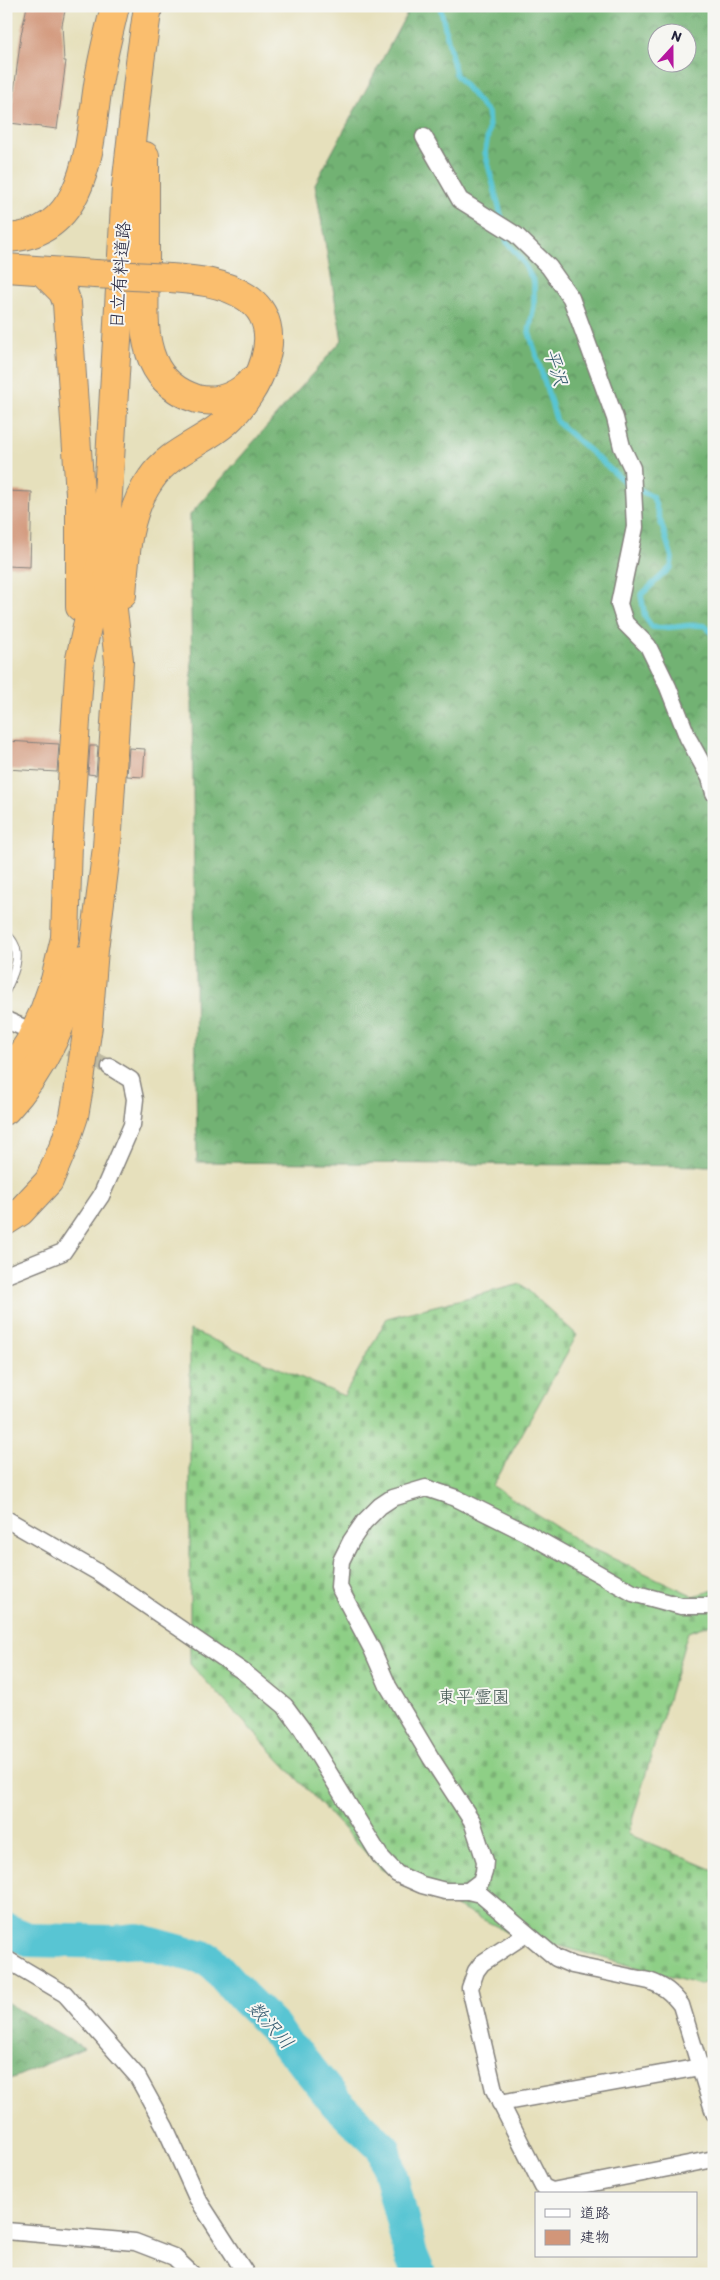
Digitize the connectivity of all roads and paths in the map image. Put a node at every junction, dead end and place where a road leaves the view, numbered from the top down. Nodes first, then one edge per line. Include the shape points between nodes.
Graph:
1 (115, 6) edge
2 (148, 6) edge
3 (140, 62) junction
4 (424, 137) dead end
5 (6, 238) edge
6 (6, 268) edge
7 (42, 271) junction
8 (264, 366) junction
9 (105, 546) junction
10 (80, 659) junction
11 (119, 661) junction
12 (714, 793) edge
13 (100, 894) junction
14 (6, 934) edge
15 (6, 990) edge
16 (6, 1020) edge
17 (22, 1027) dead end
18 (110, 1067) tunnel mouth
19 (6, 1078) edge
20 (6, 1110) edge
21 (6, 1221) edge
22 (6, 1274) edge
23 (6, 1519) edge
24 (714, 1606) edge
25 (468, 1891) junction
26 (526, 1934) junction
27 (6, 1959) edge
28 (700, 2067) junction
29 (500, 2103) junction
30 (714, 2113) edge
31 (714, 2159) edge
32 (6, 2230) edge
33 (192, 2274) edge
34 (246, 2274) edge

1 - 5 highway via 80,184 66,211 44,229 19,238
2 - 3 highway, 日立有料道路
3 - 8 highway via 145,131 145,326 152,360 172,386 205,401 234,395 247,386
3 - 9 highway, 日立有料道路 via 126,187
4 - 12 street via 460,200 516,235 549,266 571,298 632,468 635,527 619,604 626,623 648,646
6 - 7 highway
7 - 8 highway, bridge via 218,284 248,298 258,308 265,322 268,350
7 - 10 highway via 63,292 67,303 80,494
8 - 11 highway via 243,403 226,422 169,459 144,489 132,517 127,544
9 - 10 highway
9 - 11 highway
10 - 19 highway via 64,938 44,1012
11 - 13 highway via 107,848
13 - 20 highway via 63,1020 42,1065
13 - 21 highway via 88,1026 74,1116 49,1181 20,1212
14 - 15 lane via 17,949 18,960
16 - 17 street
18 - 22 street via 131,1080 135,1099 132,1125 102,1196 63,1252
23 - 25 street via 96,1571 245,1673 285,1706 380,1856 397,1874 445,1891
24 - 25 street via 681,1606 633,1593 528,1534 456,1498 426,1488 392,1498 364,1522 341,1561 339,1587 388,1686 472,1821 485,1862 481,1881
25 - 26 street via 480,1894
26 - 28 street via 547,1952 572,1965 649,1981 673,1993 682,2005
26 - 29 street via 482,1963 470,1988 494,2090
27 - 34 street via 65,1994 137,2076 165,2127 197,2198
28 - 29 street
28 - 30 street
29 - 31 street via 543,2186 552,2191
32 - 33 street via 135,2242 174,2257

